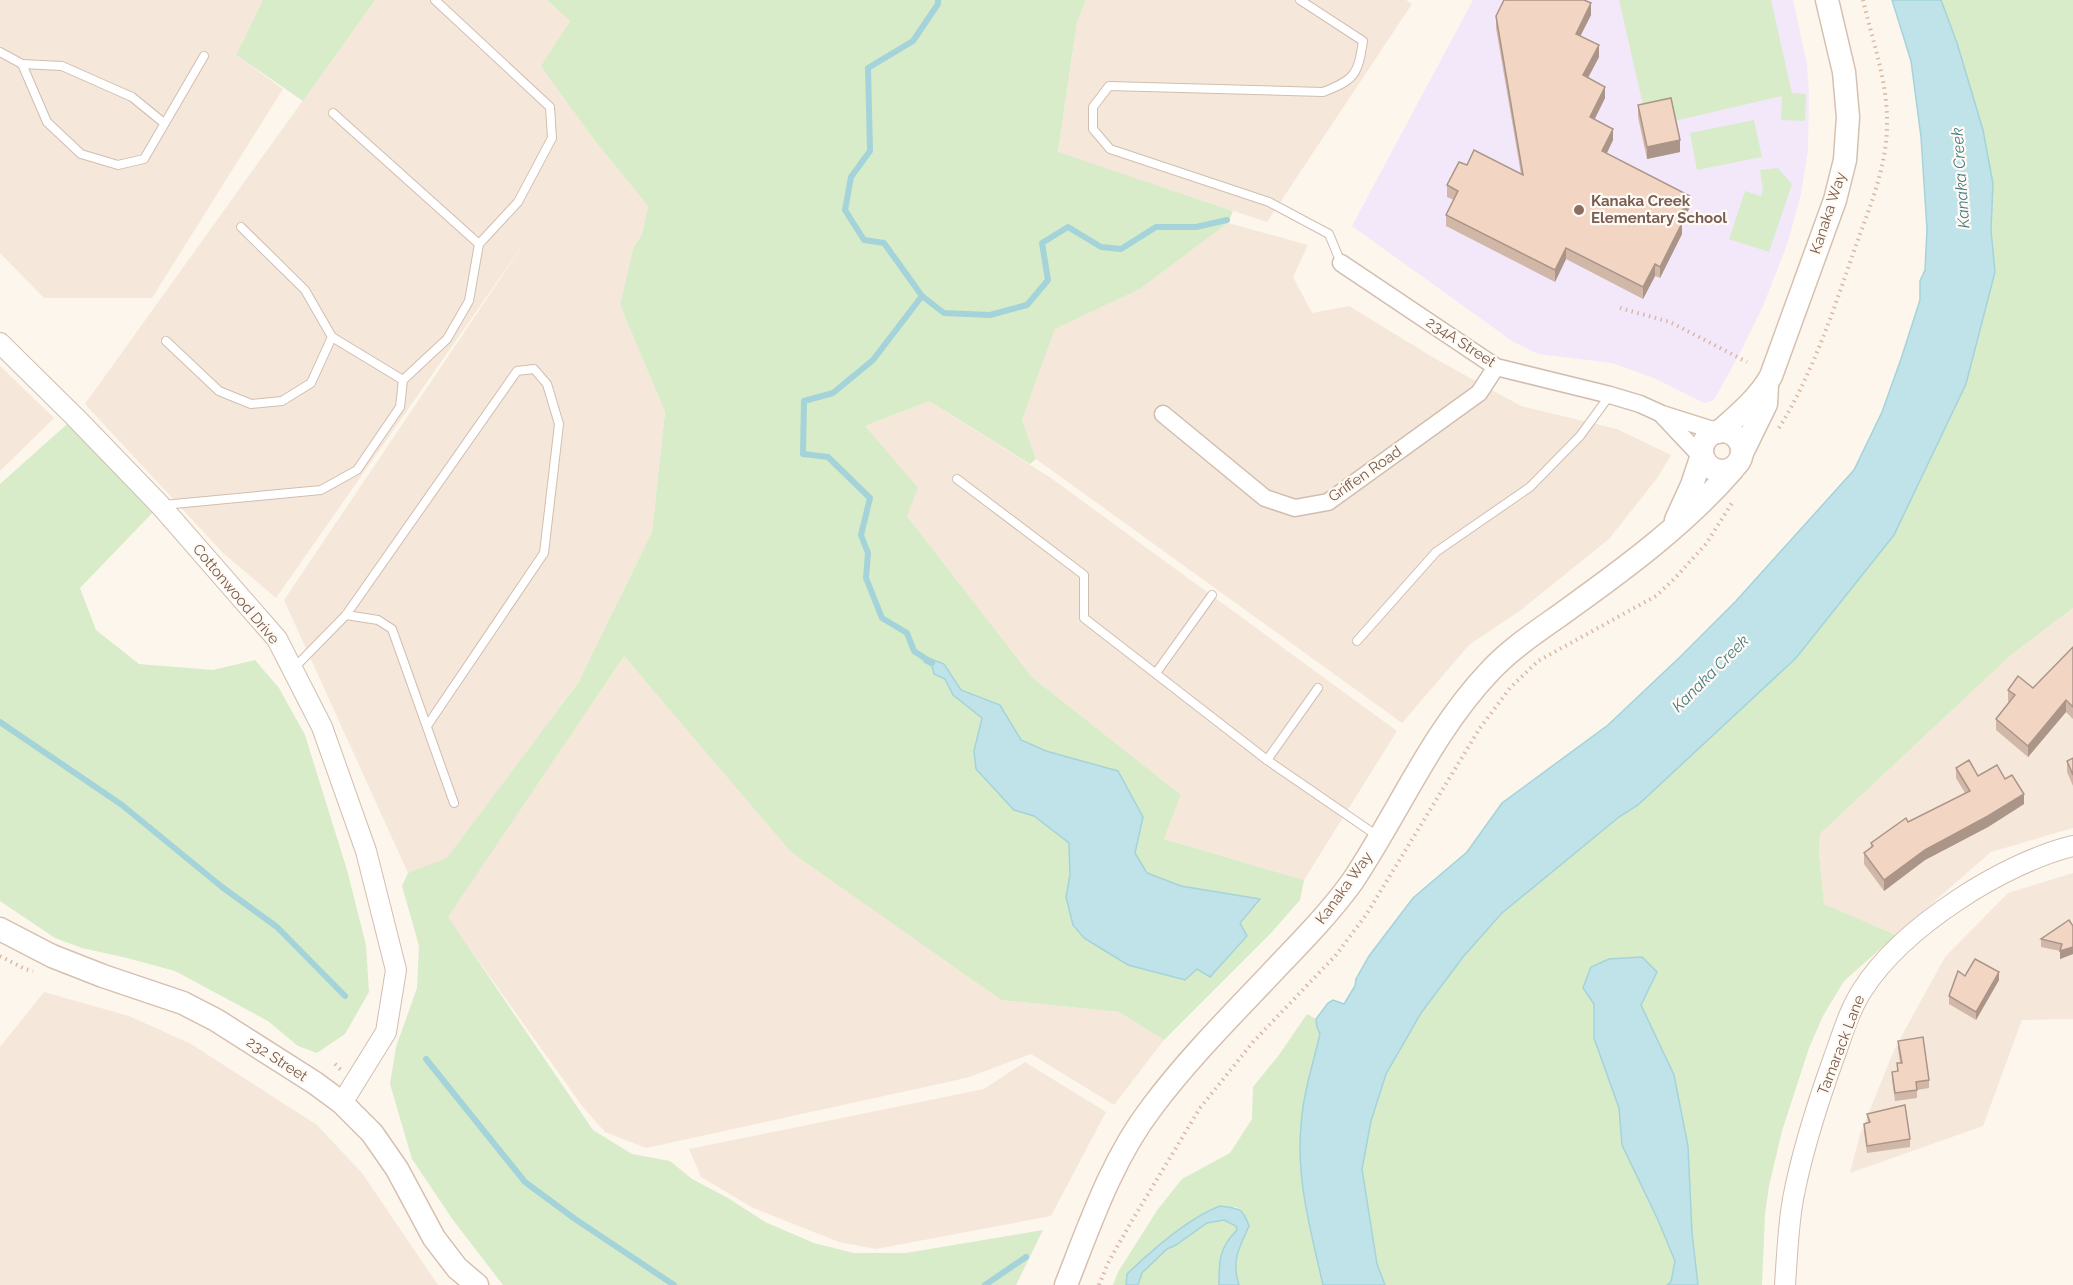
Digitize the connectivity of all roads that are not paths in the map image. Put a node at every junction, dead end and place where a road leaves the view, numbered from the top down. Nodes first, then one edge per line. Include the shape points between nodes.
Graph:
1 (435, 0) edge
2 (1300, 0) edge
3 (1827, 0) edge
4 (0, 52) edge
5 (204, 56) dead end
6 (21, 64) junction
7 (333, 113) dead end
8 (164, 123) junction
9 (241, 227) dead end
10 (479, 244) junction
11 (1341, 263) joint
12 (332, 337) junction
13 (166, 341) dead end
14 (0, 343) edge
15 (1496, 367) junction
16 (403, 380) junction
17 (1767, 383) junction
18 (1610, 395) junction
19 (1163, 414) dead end
20 (1662, 414) junction
21 (1719, 432) junction
22 (1702, 454) junction
23 (1737, 461) junction
24 (957, 479) dead end
25 (160, 505) junction
26 (1670, 532) junction
27 (1212, 595) dead end
28 (346, 615) junction
29 (1357, 641) dead end
30 (293, 669) junction
31 (1156, 673) junction
32 (1318, 688) dead end
33 (427, 726) junction
34 (1267, 760) junction
35 (454, 803) dead end
36 (1380, 837) junction
37 (2073, 846) edge
38 (0, 929) edge
39 (342, 1103) junction
40 (477, 1285) edge
41 (1066, 1285) edge
42 (1785, 1285) edge

1 - 10 lane via 550,107 552,138 518,202
2 - 11 lane via 1363,41 1359,65 1346,83 1323,92 1109,86 1094,107 1093,129 1110,149 1269,202 1329,234
3 - 17 main road, Kanaka Way via 1844,72 1848,117 1845,160 1835,200
4 - 6 lane
5 - 8 lane
6 - 8 lane via 62,66 132,97
6 - 8 lane via 47,122 81,154 118,165 144,159
7 - 10 lane
9 - 12 lane via 305,290
10 - 16 lane via 469,301 447,339
11 - 15 street, 234A Street
12 - 13 lane via 311,383 282,401 251,404 219,391
12 - 16 lane
14 - 25 street, Cottonwood Drive
15 - 18 street, 234A Street
15 - 19 street, Griffen Road via 1479,393 1328,502 1295,508 1265,498
16 - 25 lane via 400,407 357,470 321,490
17 - 21 main road, Kanaka Way
17 - 23 main road, Kanaka Way via 1766,404
18 - 20 street, 234A Street
18 - 29 lane via 1580,436 1530,487 1436,552
20 - 21 street, 234A Street
20 - 22 street, 234A Street
21 - 22 main road via 1705,441
21 - 23 main road via 1731,434 1741,444
22 - 23 main road via 1716,471 1724,471
22 - 26 main road, Kanaka Way
23 - 26 main road, Kanaka Way via 1712,492
24 - 31 lane via 1084,575 1084,618
25 - 30 street, Cottonwood Drive via 277,639
26 - 36 main road, Kanaka Way via 1490,670 1434,742
27 - 31 lane
28 - 30 lane
28 - 33 lane via 378,620 392,629
28 - 33 lane via 516,371 534,369 547,384 559,423 544,553
30 - 39 street, Cottonwood Drive via 322,727 366,851 396,970 386,1032
31 - 34 lane
32 - 34 lane
33 - 35 lane
34 - 36 lane
36 - 41 main road, Kanaka Way via 1325,916 1200,1048 1150,1110 1101,1195
37 - 42 street, Tamarack Lane via 2009,868 1978,886 1909,938 1863,989 1847,1023 1800,1165
38 - 39 main road, 232 Street via 52,956 216,1020
39 - 40 main road, 232 Street via 372,1133 397,1169 434,1238 457,1268

